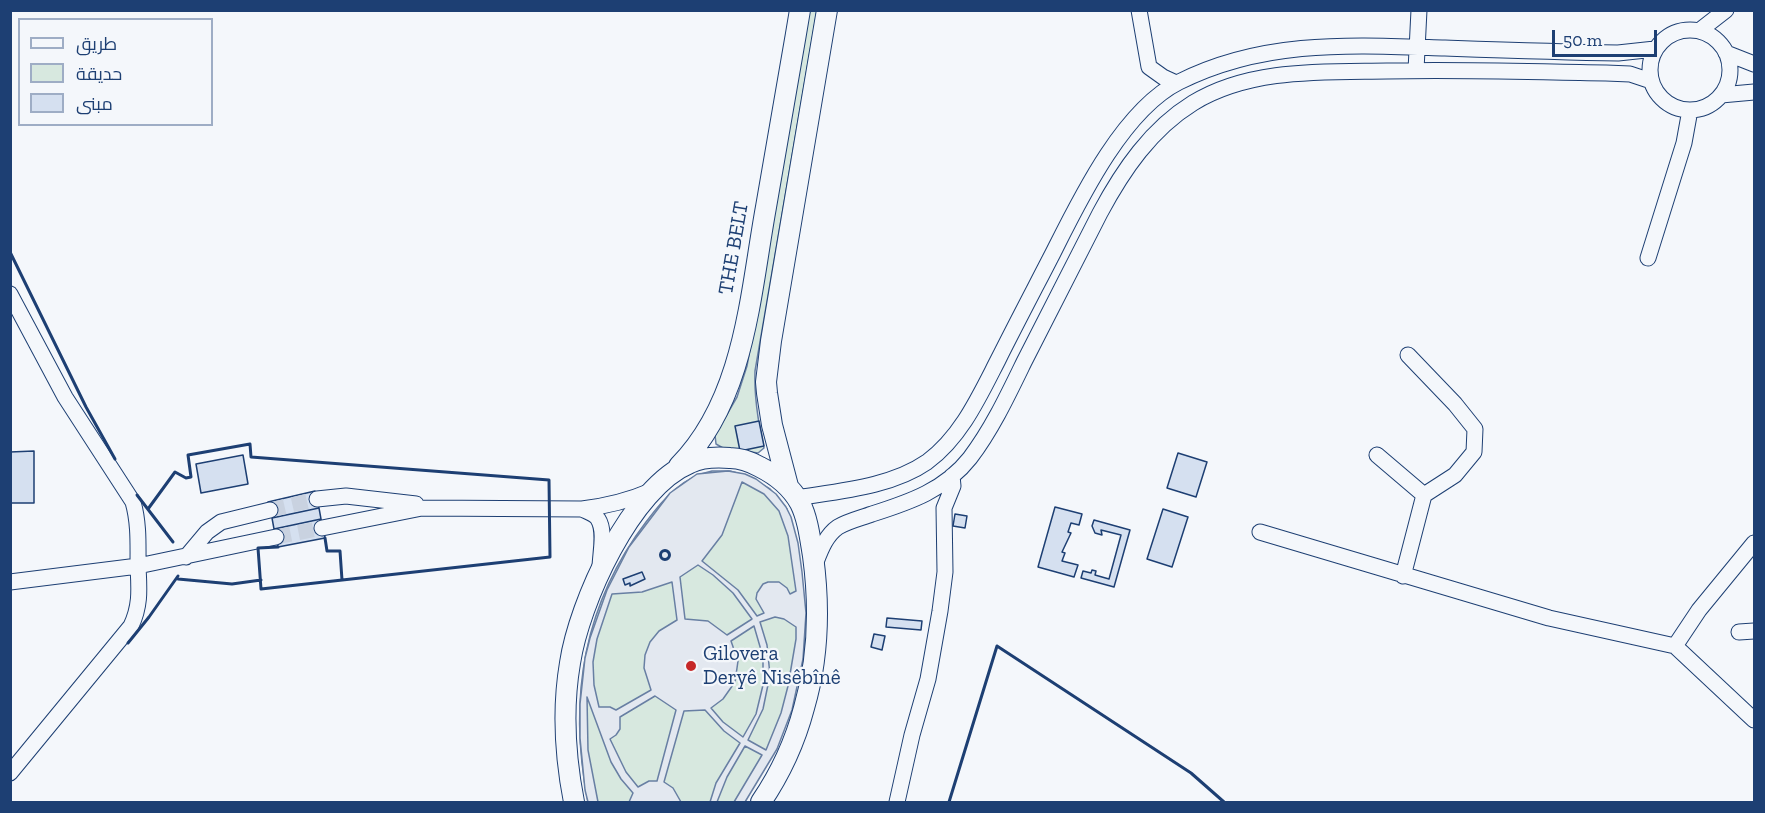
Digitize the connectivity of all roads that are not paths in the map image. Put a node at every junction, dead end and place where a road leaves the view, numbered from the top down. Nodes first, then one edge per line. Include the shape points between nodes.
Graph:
1 (800, 10) edge
2 (826, 10) edge
3 (1139, 10) edge
4 (1419, 10) edge
5 (1726, 10) edge
6 (1699, 31) junction
7 (1417, 47) junction
8 (1656, 49) junction
9 (1726, 54) junction
10 (1755, 64) edge
11 (1416, 70) junction
12 (1651, 81) junction
13 (1176, 83) junction
14 (1755, 92) edge
15 (1721, 95) junction
16 (1690, 110) junction
17 (1648, 258) dead end
18 (10, 294) edge
19 (1408, 355) dead end
20 (1377, 455) dead end
21 (670, 475) junction
22 (952, 476) junction
23 (655, 490) junction
24 (792, 492) junction
25 (1424, 495) junction
26 (317, 499) tunnel mouth
27 (440, 508) junction
28 (582, 509) junction
29 (270, 510) tunnel mouth
30 (322, 528) tunnel mouth
31 (1260, 532) dead end
32 (276, 537) tunnel mouth
33 (1755, 543) edge
34 (186, 557) junction
35 (138, 566) junction
36 (814, 567) junction
37 (599, 572) junction
38 (1403, 576) junction
39 (10, 582) edge
40 (1755, 631) edge
41 (1739, 632) dead end
42 (1674, 646) junction
43 (1755, 720) edge
44 (785, 758) junction
45 (10, 773) edge
46 (574, 802) edge
47 (760, 802) edge
48 (766, 802) edge
49 (897, 802) edge

1 - 21 main road, THE BELT via 738,359 704,433
2 - 24 main road via 766,374 772,425
3 - 13 street via 1149,67
4 - 7 street
5 - 6 street
6 - 8 street via 1675,33
6 - 9 street via 1720,43
7 - 8 street via 1618,54
7 - 11 street
7 - 13 street via 1307,47 1262,53
8 - 12 street via 1651,59
9 - 10 street
9 - 15 street via 1729,75
11 - 12 street via 1630,74
11 - 22 street via 1305,72 1253,81 1212,93 1162,127 1135,156 1111,193 996,417
12 - 16 street via 1666,102
13 - 24 street via 1146,107 1115,142 1082,197 971,411 943,448 908,472 877,483
14 - 15 street
15 - 16 street via 1712,103
16 - 17 street via 1684,143
18 - 35 street via 65,397 133,502
19 - 25 street via 1475,429 1474,452 1455,475
20 - 25 street
21 - 23 main road, THE BELT
21 - 24 main road via 700,460 732,458 766,470
22 - 36 street via 928,494 838,527 825,541
22 - 49 street via 953,486 944,508 945,572 940,611 928,679
23 - 28 street via 615,504
23 - 37 main road, THE BELT via 619,536
24 - 36 main road via 808,527
25 - 38 street
26 - 27 street via 369,497
27 - 28 street
27 - 30 street via 398,512
28 - 37 street via 600,521
29 - 34 street via 214,525
31 - 38 street
32 - 34 street
33 - 42 street
34 - 35 street
35 - 39 street
35 - 45 street via 140,592 131,626
36 - 44 main road via 817,646 804,708
37 - 46 main road, THE BELT via 577,629 567,685 566,745
38 - 42 street via 1549,618
40 - 41 street
42 - 43 street
44 - 47 main road
44 - 48 main road

